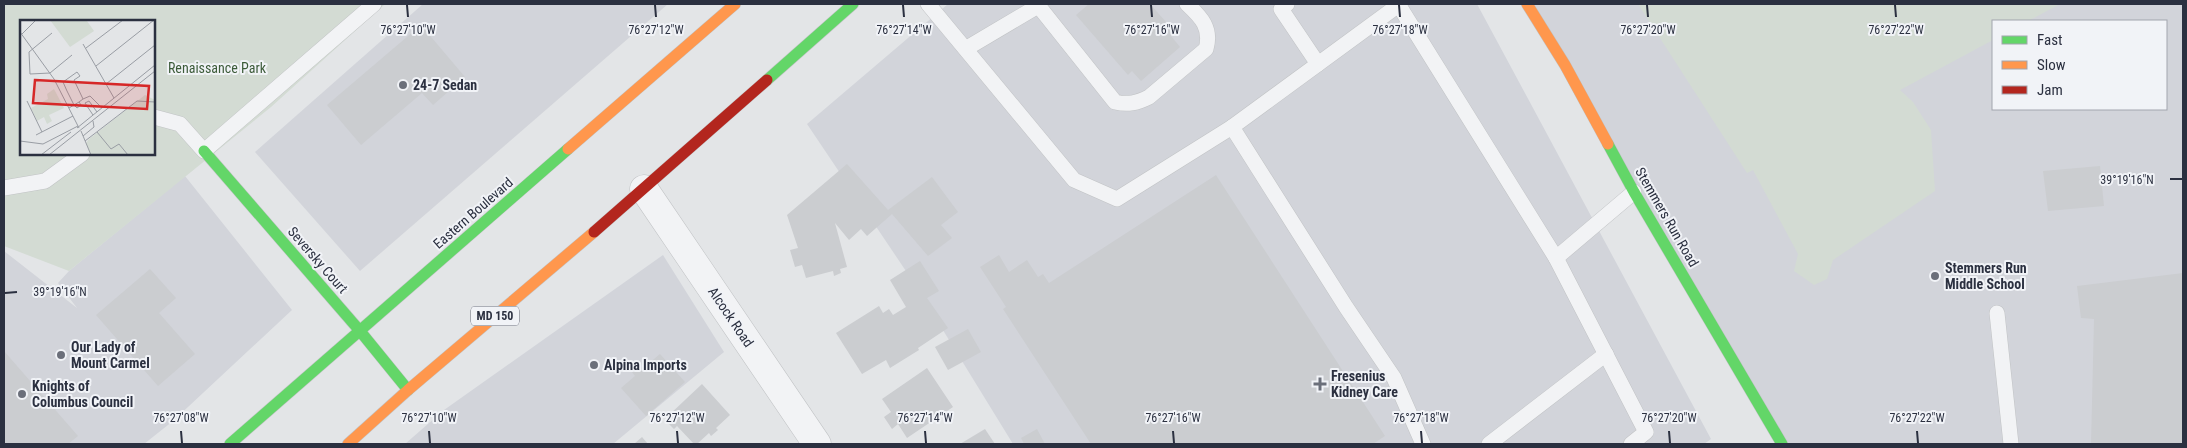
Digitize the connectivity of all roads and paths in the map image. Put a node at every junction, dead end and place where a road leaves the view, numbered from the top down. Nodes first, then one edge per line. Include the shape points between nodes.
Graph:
1 (374, 4) edge
2 (736, 4) edge
3 (853, 4) edge
4 (928, 4) edge
5 (1187, 4) edge
6 (1287, 4) edge
7 (1399, 4) edge
8 (1527, 4) edge
9 (1038, 5) edge
10 (966, 48) junction
11 (1318, 64) junction
12 (155, 117) edge
13 (1232, 127) junction
14 (204, 151) junction
15 (81, 155) edge
16 (4, 188) edge
17 (644, 189) junction
18 (1634, 192) junction
19 (1556, 258) junction
20 (1997, 313) dead end
21 (360, 331) junction
22 (1606, 354) junction
23 (408, 390) junction
24 (230, 444) edge
25 (348, 444) edge
26 (817, 444) edge
27 (1423, 444) edge
28 (1489, 444) edge
29 (1631, 444) edge
30 (1782, 444) edge
31 (2011, 444) edge

1 - 14 lane
2 - 21 main road, Eastern Boulevard
3 - 17 main road, MD 150
4 - 10 lane
5 - 9 lane via 1202,19 1208,40 1206,49 1148,97 1138,103 1125,104 1115,102
6 - 11 lane via 1281,9
7 - 11 lane
7 - 19 lane
8 - 18 main road, Stemmers Run Road via 1565,65
9 - 10 lane
10 - 13 lane via 1074,180 1117,199
11 - 13 lane
12 - 14 lane via 180,124
13 - 27 lane via 1394,378
14 - 21 main road, Seversky Court
15 - 16 lane via 45,181
17 - 23 main road, MD 150
17 - 26 street, Alcock Road
18 - 19 lane
18 - 30 main road, Stemmers Run Road
19 - 22 lane
20 - 31 lane
21 - 23 main road, Seversky Court
21 - 24 main road, Eastern Boulevard
22 - 28 lane
22 - 29 lane via 1646,432
23 - 25 main road, MD 150

